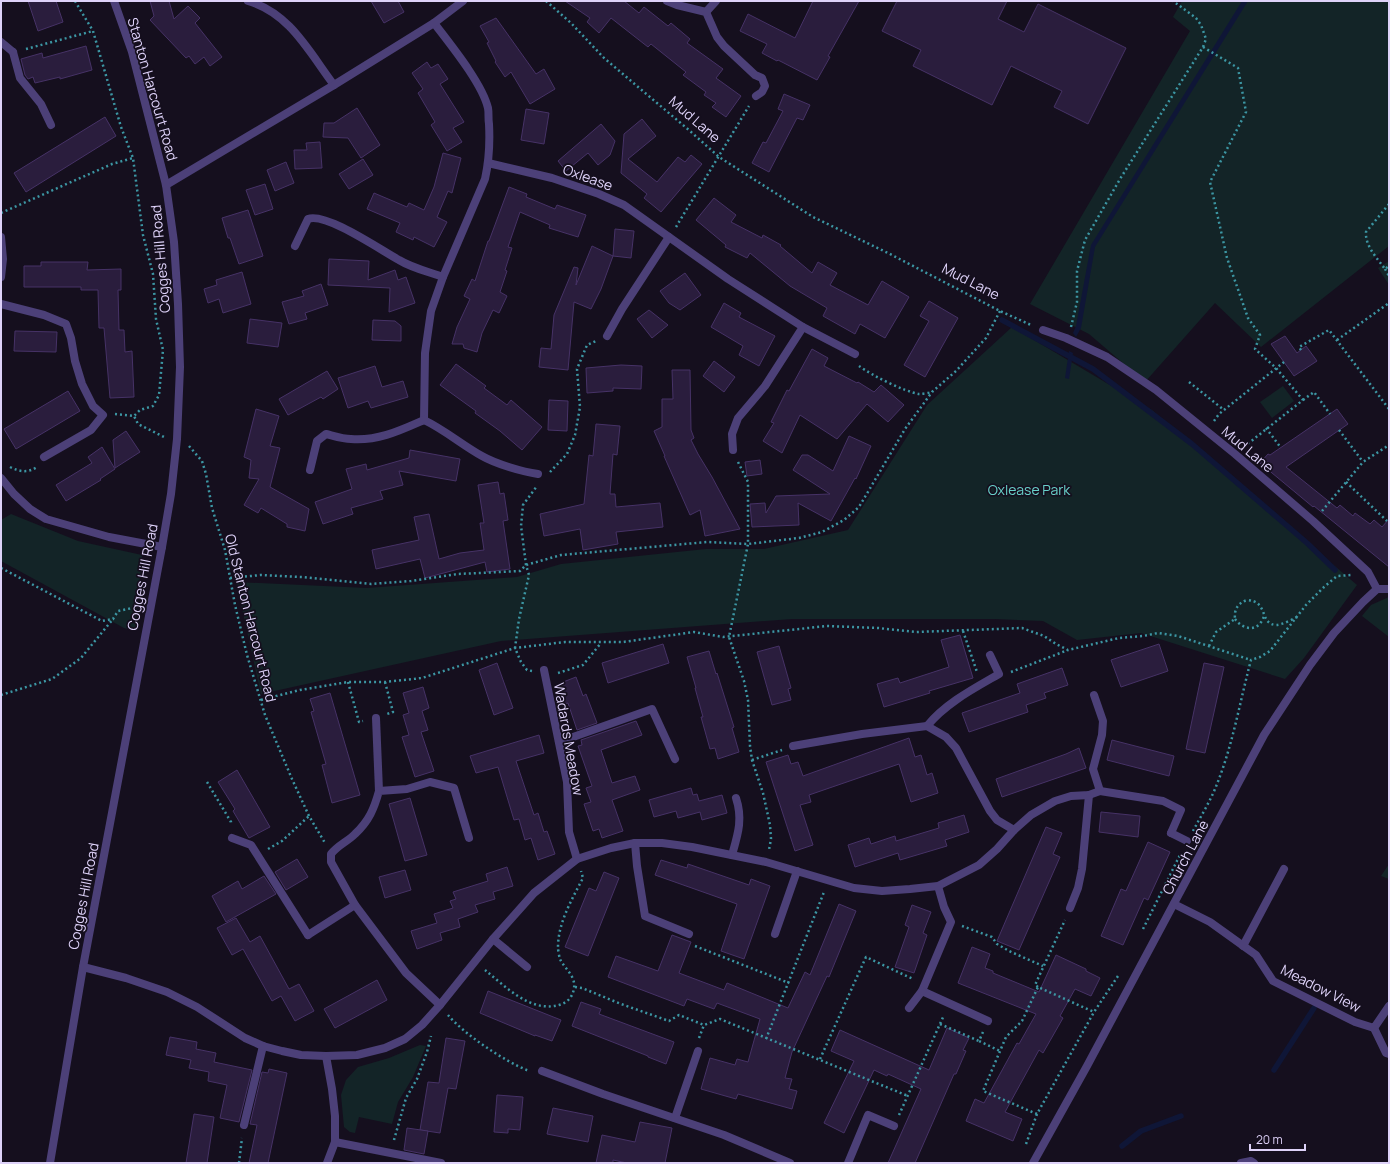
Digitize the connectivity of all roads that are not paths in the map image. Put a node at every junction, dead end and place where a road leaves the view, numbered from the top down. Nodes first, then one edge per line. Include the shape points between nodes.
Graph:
1 (114, 1) edge
2 (248, 1) edge
3 (463, 1) edge
4 (667, 1) edge
5 (716, 1) edge
6 (706, 12) junction
7 (434, 23) junction
8 (1, 42) edge
9 (334, 85) junction
10 (756, 96) road end
11 (50, 124) dead end
12 (488, 163) junction
13 (166, 185) junction
14 (1, 237) edge
15 (669, 237) junction
16 (295, 246) dead end
17 (1, 276) edge
18 (443, 277) junction
19 (1, 304) edge
20 (803, 327) junction
21 (1043, 330) road end
22 (607, 336) road end
23 (855, 354) road end
24 (424, 420) junction
25 (733, 450) road end
26 (44, 457) road end
27 (310, 470) dead end
28 (1, 478) edge
29 (539, 478) road end
30 (162, 547) junction
31 (1377, 589) junction
32 (1389, 590) edge
33 (990, 655) dead end
34 (544, 670) road end
35 (1094, 695) dead end
36 (376, 718) dead end
37 (926, 726) junction
38 (559, 742) junction
39 (793, 746) road end
40 (674, 759) dead end
41 (379, 791) junction
42 (1100, 791) junction
43 (1089, 795) junction
44 (736, 798) dead end
45 (1014, 830) junction
46 (232, 838) road end
47 (469, 838) dead end
48 (1187, 841) dead end
49 (635, 843) junction
50 (732, 855) junction
51 (577, 859) junction
52 (1284, 868) dead end
53 (797, 871) junction
54 (938, 886) junction
55 (1174, 904) junction
56 (355, 905) junction
57 (1070, 908) road end
58 (689, 934) road end
59 (775, 934) dead end
60 (494, 939) junction
61 (1243, 946) junction
62 (83, 967) junction
63 (528, 967) dead end
64 (924, 988) junction
65 (440, 1005) junction
66 (1389, 1006) edge
67 (909, 1008) dead end
68 (988, 1021) road end
69 (1374, 1028) junction
70 (263, 1046) junction
71 (698, 1052) dead end
72 (1389, 1054) edge
73 (326, 1056) junction
74 (542, 1071) road end
75 (675, 1118) junction
76 (244, 1125) road end
77 (894, 1126) road end
78 (336, 1142) junction
79 (50, 1163) edge
80 (327, 1163) edge
81 (441, 1163) edge
82 (790, 1163) edge
83 (848, 1163) edge
84 (1033, 1163) edge
85 (1241, 1163) edge
86 (1254, 1163) edge

1 - 13 street, Stanton Harcourt Road via 132,52
2 - 9 street via 273,12 286,22 298,34
3 - 7 street, Cogges Hill Road
4 - 6 street
5 - 6 street
6 - 10 street via 724,46 755,75 762,78 765,86
7 - 9 street, Cogges Hill Road
7 - 12 street via 479,88 488,108
8 - 11 street via 13,52 20,78 41,104
9 - 13 street, Cogges Hill Road
12 - 15 street, Oxlease via 552,178 599,194 624,205
12 - 18 street via 485,179
13 - 30 street, Cogges Hill Road via 174,242 180,367 177,439
14 - 17 street
15 - 20 street, Oxlease
15 - 22 street
16 - 18 street via 308,219 320,218 380,247 400,261
18 - 24 street via 431,311 425,353
19 - 26 street via 44,314 66,324 82,384 93,406 103,415 90,430
20 - 23 street, Oxlease
20 - 25 street via 765,386 738,418 732,434
21 - 31 street, Mud Lane via 1107,357 1156,390 1313,521 1368,572
24 - 27 street via 398,432 373,439 350,440 326,434 317,441
24 - 29 street via 481,456
28 - 30 street via 30,509 46,519 109,537
30 - 62 street, Cogges Hill Road
31 - 32 street
31 - 55 street, Church Lane via 1334,633 1264,735
33 - 37 street via 999,674 937,713
34 - 38 street, Wadards Meadow
35 - 42 street via 1103,720 1102,735 1093,769
36 - 41 street
37 - 39 street
37 - 45 street via 946,737 956,748 990,811 998,820
38 - 40 street via 652,709
38 - 51 street, Wadards Meadow via 567,782 569,832
41 - 47 street via 407,789 430,782 454,788
41 - 56 street via 371,815 355,834 337,846 331,854 331,862
42 - 43 street
42 - 48 street via 1163,801 1181,810 1171,833
43 - 45 street via 1071,796 1055,801 1031,815
43 - 57 street via 1082,869
44 - 50 street via 740,809 740,823
45 - 54 street via 997,850 979,865
46 - 56 street via 251,845 308,935
49 - 50 street via 662,842
49 - 51 street
49 - 58 street via 645,916
50 - 53 street
51 - 60 street via 534,894
52 - 61 street
53 - 54 street via 828,882 882,891
53 - 59 street
54 - 64 street via 951,922
55 - 61 street, Meadow View via 1210,922
55 - 84 street, Church Lane
56 - 65 street via 406,972
60 - 63 street
60 - 65 street
61 - 69 street, Meadow View via 1256,956 1273,981 1355,1022
62 - 70 street via 167,992
62 - 79 street, Cogges Hill Road
64 - 67 street
64 - 68 street
65 - 73 street via 422,1025 404,1039 385,1048 357,1055
66 - 69 street
69 - 72 street via 1386,1053
70 - 73 street via 300,1055
70 - 76 street
71 - 75 street
73 - 78 street via 332,1089
74 - 75 street
75 - 82 street
77 - 83 street via 868,1115
78 - 80 street
78 - 81 street
85 - 86 street

